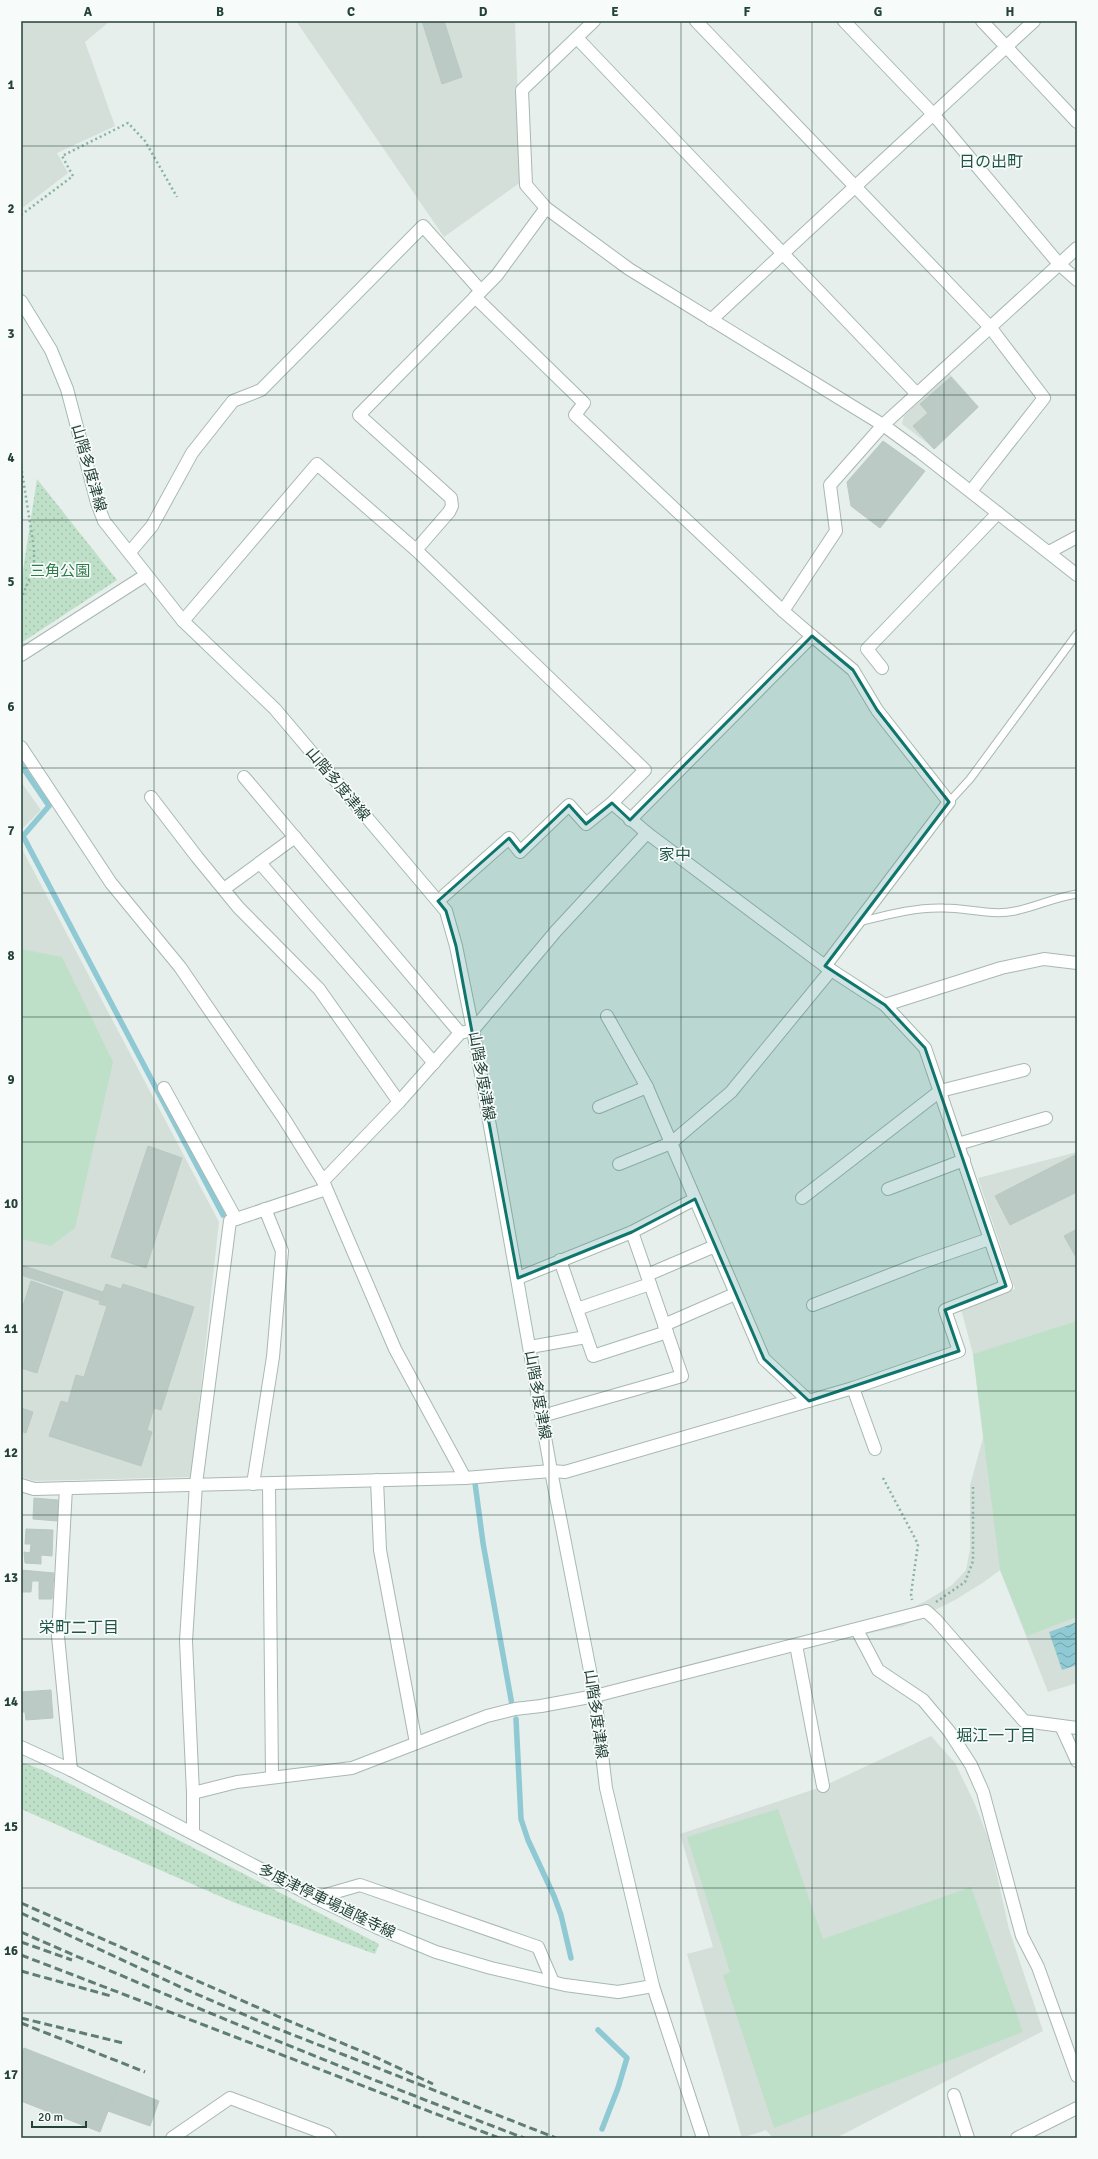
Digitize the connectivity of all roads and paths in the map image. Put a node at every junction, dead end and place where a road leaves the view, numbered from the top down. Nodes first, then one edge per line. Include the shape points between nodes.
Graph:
1 (594, 21) edge
2 (696, 21) edge
3 (844, 21) edge
4 (982, 21) edge
5 (1034, 21) edge
6 (577, 38) junction
7 (1006, 47) junction
8 (933, 114) junction
9 (1077, 122) edge
10 (855, 187) junction
11 (177, 198) dead end
12 (546, 208) junction
13 (21, 215) edge
14 (1077, 248) edge
15 (783, 253) junction
16 (1059, 264) junction
17 (1077, 280) edge
18 (478, 294) junction
19 (21, 301) edge
20 (711, 320) junction
21 (990, 327) junction
22 (917, 394) junction
23 (883, 425) junction
24 (21, 466) edge
25 (970, 491) junction
26 (998, 513) junction
27 (1077, 537) edge
28 (416, 550) junction
29 (130, 552) junction
30 (1049, 552) junction
31 (146, 575) junction
32 (1077, 575) edge
33 (21, 600) edge
34 (783, 611) junction
35 (183, 621) junction
36 (1077, 634) edge
37 (812, 636) junction
38 (21, 655) edge
39 (882, 668) dead end
40 (21, 748) edge
41 (244, 777) dead end
42 (151, 797) dead end
43 (949, 802) junction
44 (612, 803) junction
45 (630, 820) junction
46 (647, 833) junction
47 (295, 838) junction
48 (260, 863) junction
49 (224, 889) junction
50 (1077, 894) edge
51 (438, 901) junction
52 (858, 922) junction
53 (1077, 963) edge
54 (828, 968) junction
55 (885, 1005) junction
56 (607, 1016) dead end
57 (473, 1030) junction
58 (460, 1033) junction
59 (434, 1063) junction
60 (1024, 1070) dead end
61 (648, 1087) junction
62 (164, 1088) dead end
63 (940, 1091) junction
64 (399, 1102) junction
65 (599, 1107) dead end
66 (1046, 1118) dead end
67 (671, 1143) junction
68 (958, 1144) junction
69 (964, 1160) junction
70 (620, 1164) dead end
71 (324, 1185) junction
72 (888, 1189) dead end
73 (802, 1198) dead end
74 (695, 1200) junction
75 (265, 1209) junction
76 (236, 1219) junction
77 (632, 1232) junction
78 (989, 1239) junction
79 (715, 1246) junction
80 (560, 1260) junction
81 (518, 1278) junction
82 (648, 1280) junction
83 (736, 1294) junction
84 (813, 1305) dead end
85 (577, 1309) junction
86 (665, 1329) junction
87 (586, 1337) junction
88 (530, 1347) junction
89 (853, 1388) junction
90 (809, 1401) junction
91 (542, 1416) junction
92 (875, 1449) dead end
93 (552, 1471) junction
94 (465, 1478) junction
95 (883, 1478) dead end
96 (377, 1480) junction
97 (21, 1484) edge
98 (196, 1484) junction
99 (253, 1484) junction
100 (269, 1484) junction
101 (973, 1487) dead end
102 (66, 1488) junction
103 (921, 1612) junction
104 (857, 1630) junction
105 (796, 1645) junction
106 (595, 1696) junction
107 (1061, 1726) junction
108 (1077, 1728) edge
109 (416, 1743) junction
110 (21, 1747) edge
111 (1077, 1761) edge
112 (71, 1770) junction
113 (272, 1776) junction
114 (822, 1786) dead end
115 (193, 1793) junction
116 (193, 1833) junction
117 (315, 1898) junction
118 (554, 1982) junction
119 (652, 1986) junction
120 (1077, 2076) edge
121 (954, 2095) dead end
122 (1077, 2108) edge
123 (172, 2138) edge
124 (330, 2138) edge
125 (703, 2138) edge
126 (968, 2138) edge
127 (1017, 2138) edge

1 - 6 street
2 - 10 street
3 - 8 street
4 - 7 street
5 - 7 street
6 - 12 street via 522,90 526,185
6 - 15 street
7 - 8 street
7 - 9 street
8 - 10 street
8 - 16 street
10 - 15 street
10 - 21 street
11 - 13 path via 145,142 128,123 62,156 73,176
12 - 18 street via 497,275
12 - 20 street via 629,269
14 - 16 street
15 - 20 street
15 - 22 street
16 - 17 street
16 - 21 street
18 - 28 street via 359,415 451,498 452,506 449,512
18 - 29 street via 423,226 261,390 233,401 192,453 152,526
18 - 34 street via 584,402 575,415
19 - 29 street, 山階多度津線 via 51,350 67,389 96,503 104,521
20 - 23 street
21 - 22 street
21 - 25 street via 1044,398
22 - 23 street
23 - 25 street
23 - 34 street via 830,485 836,531
24 - 33 path via 34,548 34,568
25 - 26 street
26 - 30 street
26 - 39 street via 867,649
27 - 30 street
28 - 35 street via 317,464
28 - 44 street via 645,770
29 - 31 street, 山階多度津線
30 - 32 street
31 - 35 street, 山階多度津線
31 - 38 street
34 - 37 street
35 - 51 street, 山階多度津線 via 275,709
36 - 43 lane via 970,779
37 - 43 street via 853,670 876,710
37 - 45 street
40 - 71 street via 111,883 180,967 282,1117
41 - 47 street
42 - 49 street
43 - 52 street
44 - 45 street
44 - 51 street via 586,824 569,805 520,852 509,838
45 - 46 street
46 - 54 street
46 - 57 street via 556,931
47 - 48 street
47 - 58 street
48 - 49 street
48 - 59 street
49 - 64 street via 238,907 319,989
50 - 52 lane via 1014,911 914,909
51 - 57 street, 山階多度津線 via 446,911 456,946
52 - 54 street
53 - 55 street via 1044,959 1001,968
54 - 55 street
54 - 67 street via 731,1092
55 - 63 street via 925,1048
56 - 61 street
57 - 58 street
57 - 81 street, 山階多度津線
58 - 59 street
59 - 64 street
60 - 63 street
61 - 65 street
61 - 67 street
62 - 76 street
63 - 68 street
63 - 73 street
64 - 71 street
66 - 68 street
67 - 70 street
67 - 74 street
68 - 69 street
69 - 72 street
69 - 78 street
71 - 75 street
71 - 94 street via 395,1349
74 - 77 street
74 - 79 street
75 - 76 street
75 - 99 street via 282,1251 273,1356
76 - 98 street via 230,1221
77 - 80 street
77 - 82 street
78 - 84 street
78 - 89 street via 1006,1286 945,1310 959,1351
79 - 82 street
79 - 83 street
80 - 81 street
80 - 85 street
81 - 88 street, 山階多度津線
82 - 85 street
82 - 86 street
83 - 86 street
83 - 90 street via 764,1360
85 - 87 street
86 - 87 street via 592,1356
86 - 91 street via 682,1376
87 - 88 street
88 - 91 street, 山階多度津線
89 - 90 street
89 - 92 street
90 - 93 street via 565,1472
91 - 93 street, 山階多度津線
93 - 94 street
93 - 106 street, 山階多度津線
94 - 96 street
95 - 103 path via 918,1544 911,1594
96 - 100 street
96 - 109 street via 380,1550
97 - 102 street via 34,1489
98 - 99 street
98 - 102 street
98 - 115 street via 186,1641
99 - 100 street
100 - 113 street
101 - 103 path via 973,1561 965,1582
102 - 112 street via 58,1636
103 - 104 street
103 - 107 street via 936,1620 1024,1721
104 - 105 street
104 - 120 street via 878,1670 923,1700 971,1765 983,1792 1022,1936 1038,1967
105 - 106 street
105 - 114 street
106 - 109 street via 487,1716
106 - 119 street, 山階多度津線 via 606,1788
107 - 108 street
107 - 111 street
109 - 113 street via 352,1768
110 - 112 street, 多度津停車場道隆寺線
112 - 116 street, 多度津停車場道隆寺線
113 - 115 street
115 - 116 street
116 - 117 street, 多度津停車場道隆寺線
117 - 118 street, 多度津停車場道隆寺線 via 436,1952
117 - 118 street via 360,1885 538,1947
118 - 119 street, 多度津停車場道隆寺線 via 618,1992
119 - 125 street, 山階多度津線
121 - 126 street
122 - 127 street
123 - 124 street via 230,2098 326,2134

